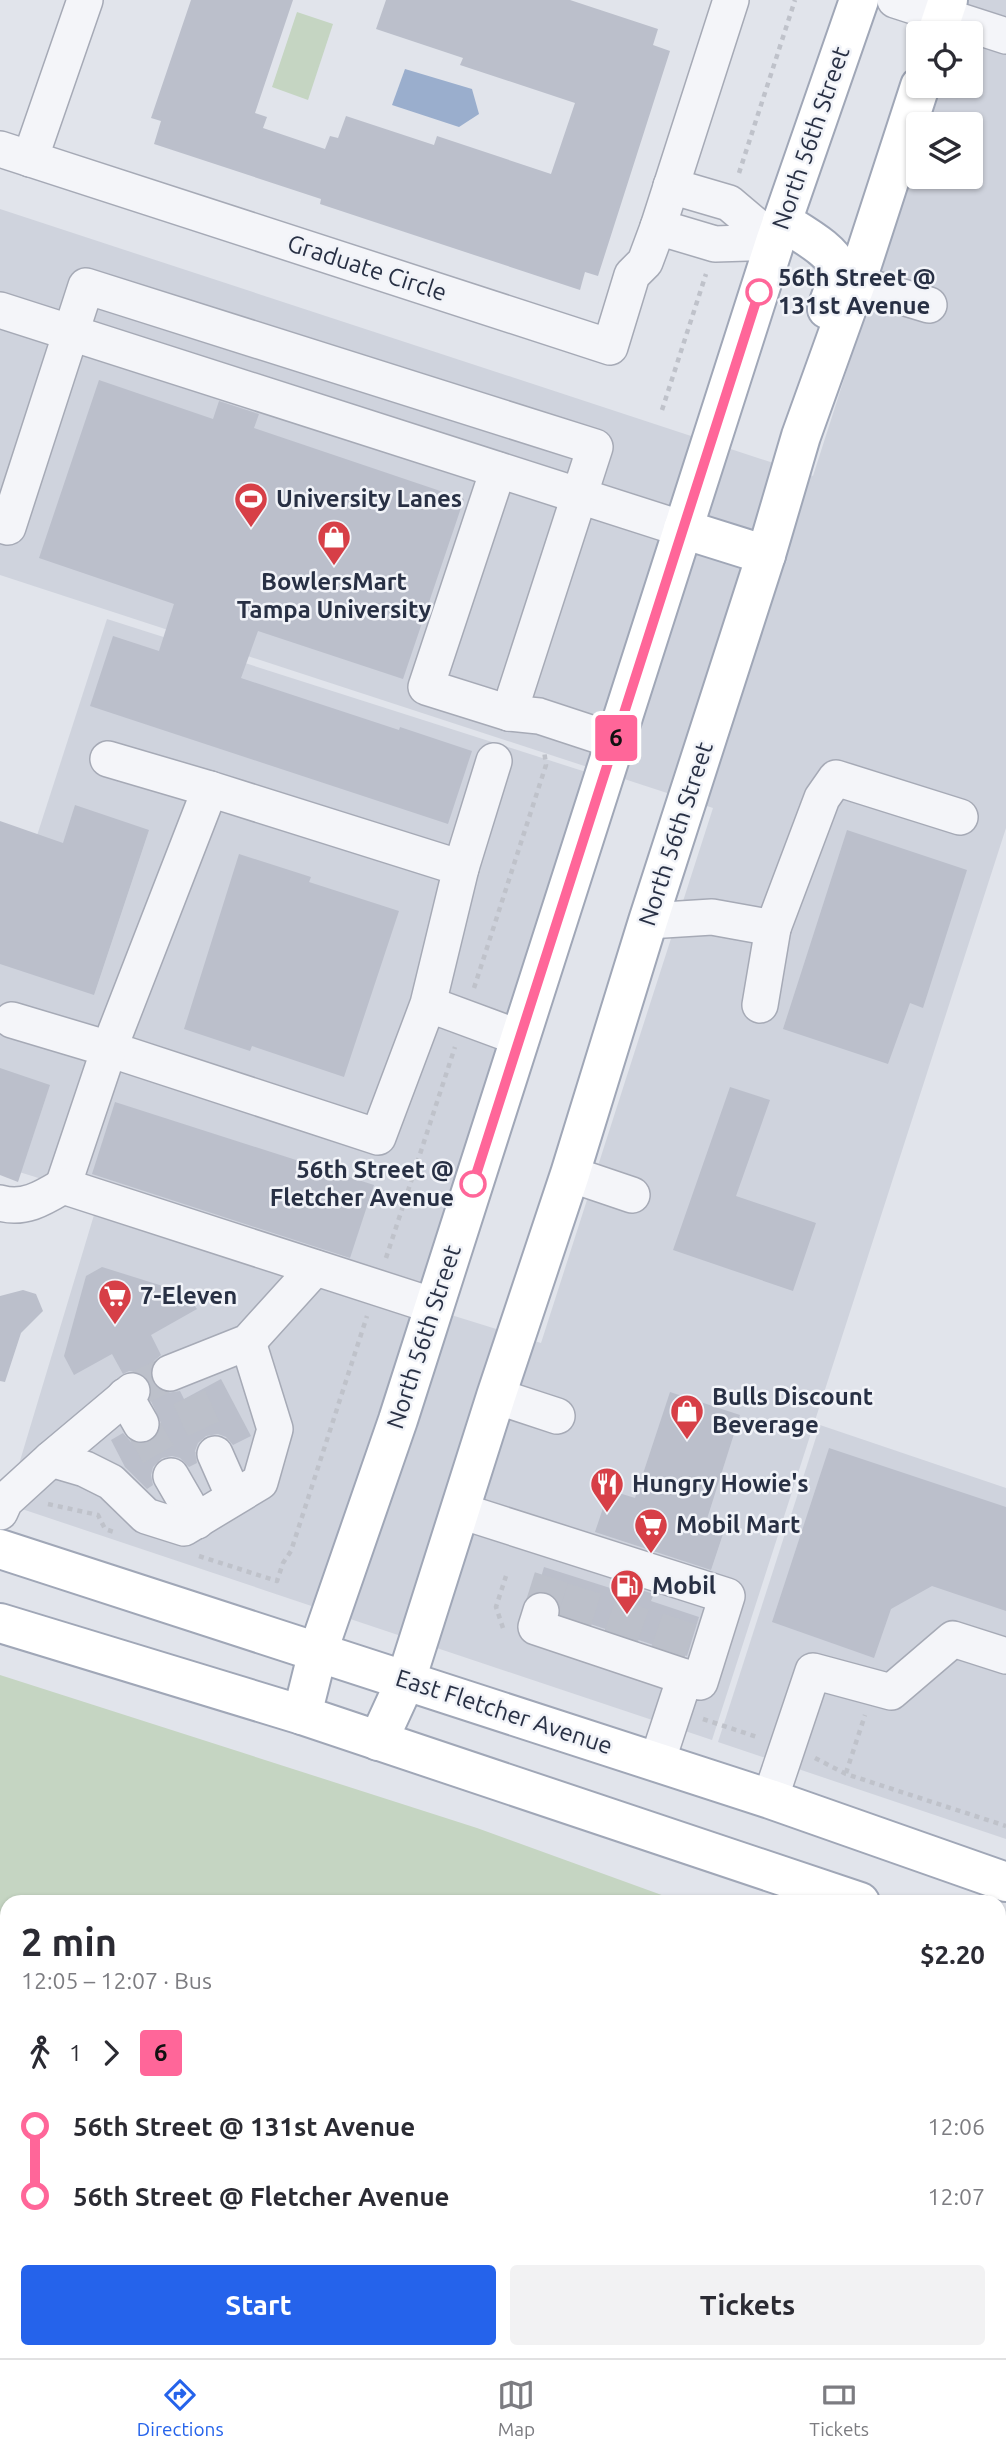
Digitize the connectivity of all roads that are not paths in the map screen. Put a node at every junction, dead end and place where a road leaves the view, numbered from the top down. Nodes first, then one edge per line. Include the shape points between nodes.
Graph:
1 (85, 0) edge
2 (731, 0) edge
3 (859, 0) edge
4 (895, 0) edge
5 (943, 17) edge
6 (1006, 36) edge
7 (916, 98) edge
8 (15, 154) edge
9 (671, 186) junction
10 (658, 227) junction
11 (779, 232) junction
12 (856, 283) junction
13 (929, 305) dead end
14 (0, 310) edge
15 (72, 333) junction
16 (801, 436) junction
17 (498, 470) junction
18 (579, 496) junction
19 (0, 525) edge
20 (683, 529) junction
21 (766, 555) junction
22 (509, 713) junction
23 (615, 741) junction
24 (108, 759) dead end
25 (494, 761) dead end
26 (210, 789) junction
27 (960, 817) dead end
28 (461, 868) junction
29 (648, 921) junction
30 (773, 928) junction
31 (428, 1004) junction
32 (760, 1005) dead end
33 (12, 1020) dead end
34 (520, 1038) junction
35 (109, 1049) junction
36 (570, 1174) junction
37 (63, 1186) junction
38 (632, 1195) dead end
39 (0, 1203) edge
40 (315, 1268) junction
41 (434, 1307) junction
42 (248, 1342) junction
43 (178, 1380) tunnel mouth
44 (495, 1396) junction
45 (133, 1403) tunnel mouth
46 (557, 1416) dead end
47 (215, 1454) tunnel mouth
48 (51, 1459) junction
49 (171, 1476) tunnel mouth
50 (234, 1497) junction
51 (461, 1511) junction
52 (0, 1512) edge
53 (197, 1521) junction
54 (0, 1549) edge
55 (541, 1611) dead end
56 (0, 1623) edge
57 (318, 1651) junction
58 (1006, 1656) edge
59 (672, 1666) junction
60 (406, 1680) junction
61 (302, 1715) junction
62 (379, 1741) junction
63 (657, 1762) junction
64 (771, 1799) junction
65 (1006, 1882) edge
66 (839, 1895) edge

1 - 8 street
2 - 9 street, Graduate Circle
3 - 11 main road, North 56th Street
4 - 5 street
5 - 6 street
7 - 12 main road, North 56th Street
8 - 10 street, Graduate Circle via 610,347 632,275 645,262
9 - 10 street, Graduate Circle
9 - 11 street via 729,203
10 - 11 street via 715,244
11 - 16 main road via 829,253 838,271 801,391
11 - 20 main road, North 56th Street
12 - 13 street
12 - 16 main road, North 56th Street
14 - 15 street
15 - 17 street
15 - 18 street via 86,286 595,447
15 - 19 street via 8,527
16 - 21 main road, North 56th Street
17 - 18 street
17 - 22 street via 426,687
18 - 20 street
18 - 22 street
20 - 21 main road
20 - 23 main road, North 56th Street
21 - 29 main road, North 56th Street
22 - 23 street via 539,716
23 - 34 main road, North 56th Street
24 - 26 street
25 - 28 street
26 - 28 street
26 - 35 street
27 - 30 street via 836,778 822,798
28 - 31 street
29 - 30 street via 712,917
29 - 36 main road, North 56th Street
30 - 32 street
31 - 34 street
31 - 35 street via 378,1138
33 - 35 street
34 - 41 main road, North 56th Street
35 - 37 street
36 - 38 street
36 - 44 main road, North 56th Street
37 - 39 street via 36,1201 13,1207
37 - 40 street
40 - 41 street
40 - 42 street
41 - 57 main road, North 56th Street
42 - 43 street
42 - 50 street via 275,1429 260,1482
44 - 46 street
44 - 51 main road, North 56th Street
45 - 48 street
47 - 50 street
48 - 52 street via 5,1501
48 - 53 street via 111,1482 146,1516 184,1528
49 - 53 street
50 - 53 street
51 - 59 street via 559,1557 639,1583 686,1598 727,1596 700,1682
51 - 60 main road, North 56th Street
54 - 57 main road, East Fletcher Avenue
55 - 59 street via 536,1627 571,1630
56 - 61 main road
57 - 60 main road, East Fletcher Avenue
57 - 61 main road, North 56th Street
58 - 64 street via 953,1639 891,1692 813,1671
59 - 63 street via 674,1709
60 - 62 main road, North 56th Street
60 - 63 main road, East Fletcher Avenue
61 - 62 main road
62 - 66 main road
63 - 64 main road, East Fletcher Avenue
64 - 65 main road, East Fletcher Avenue

